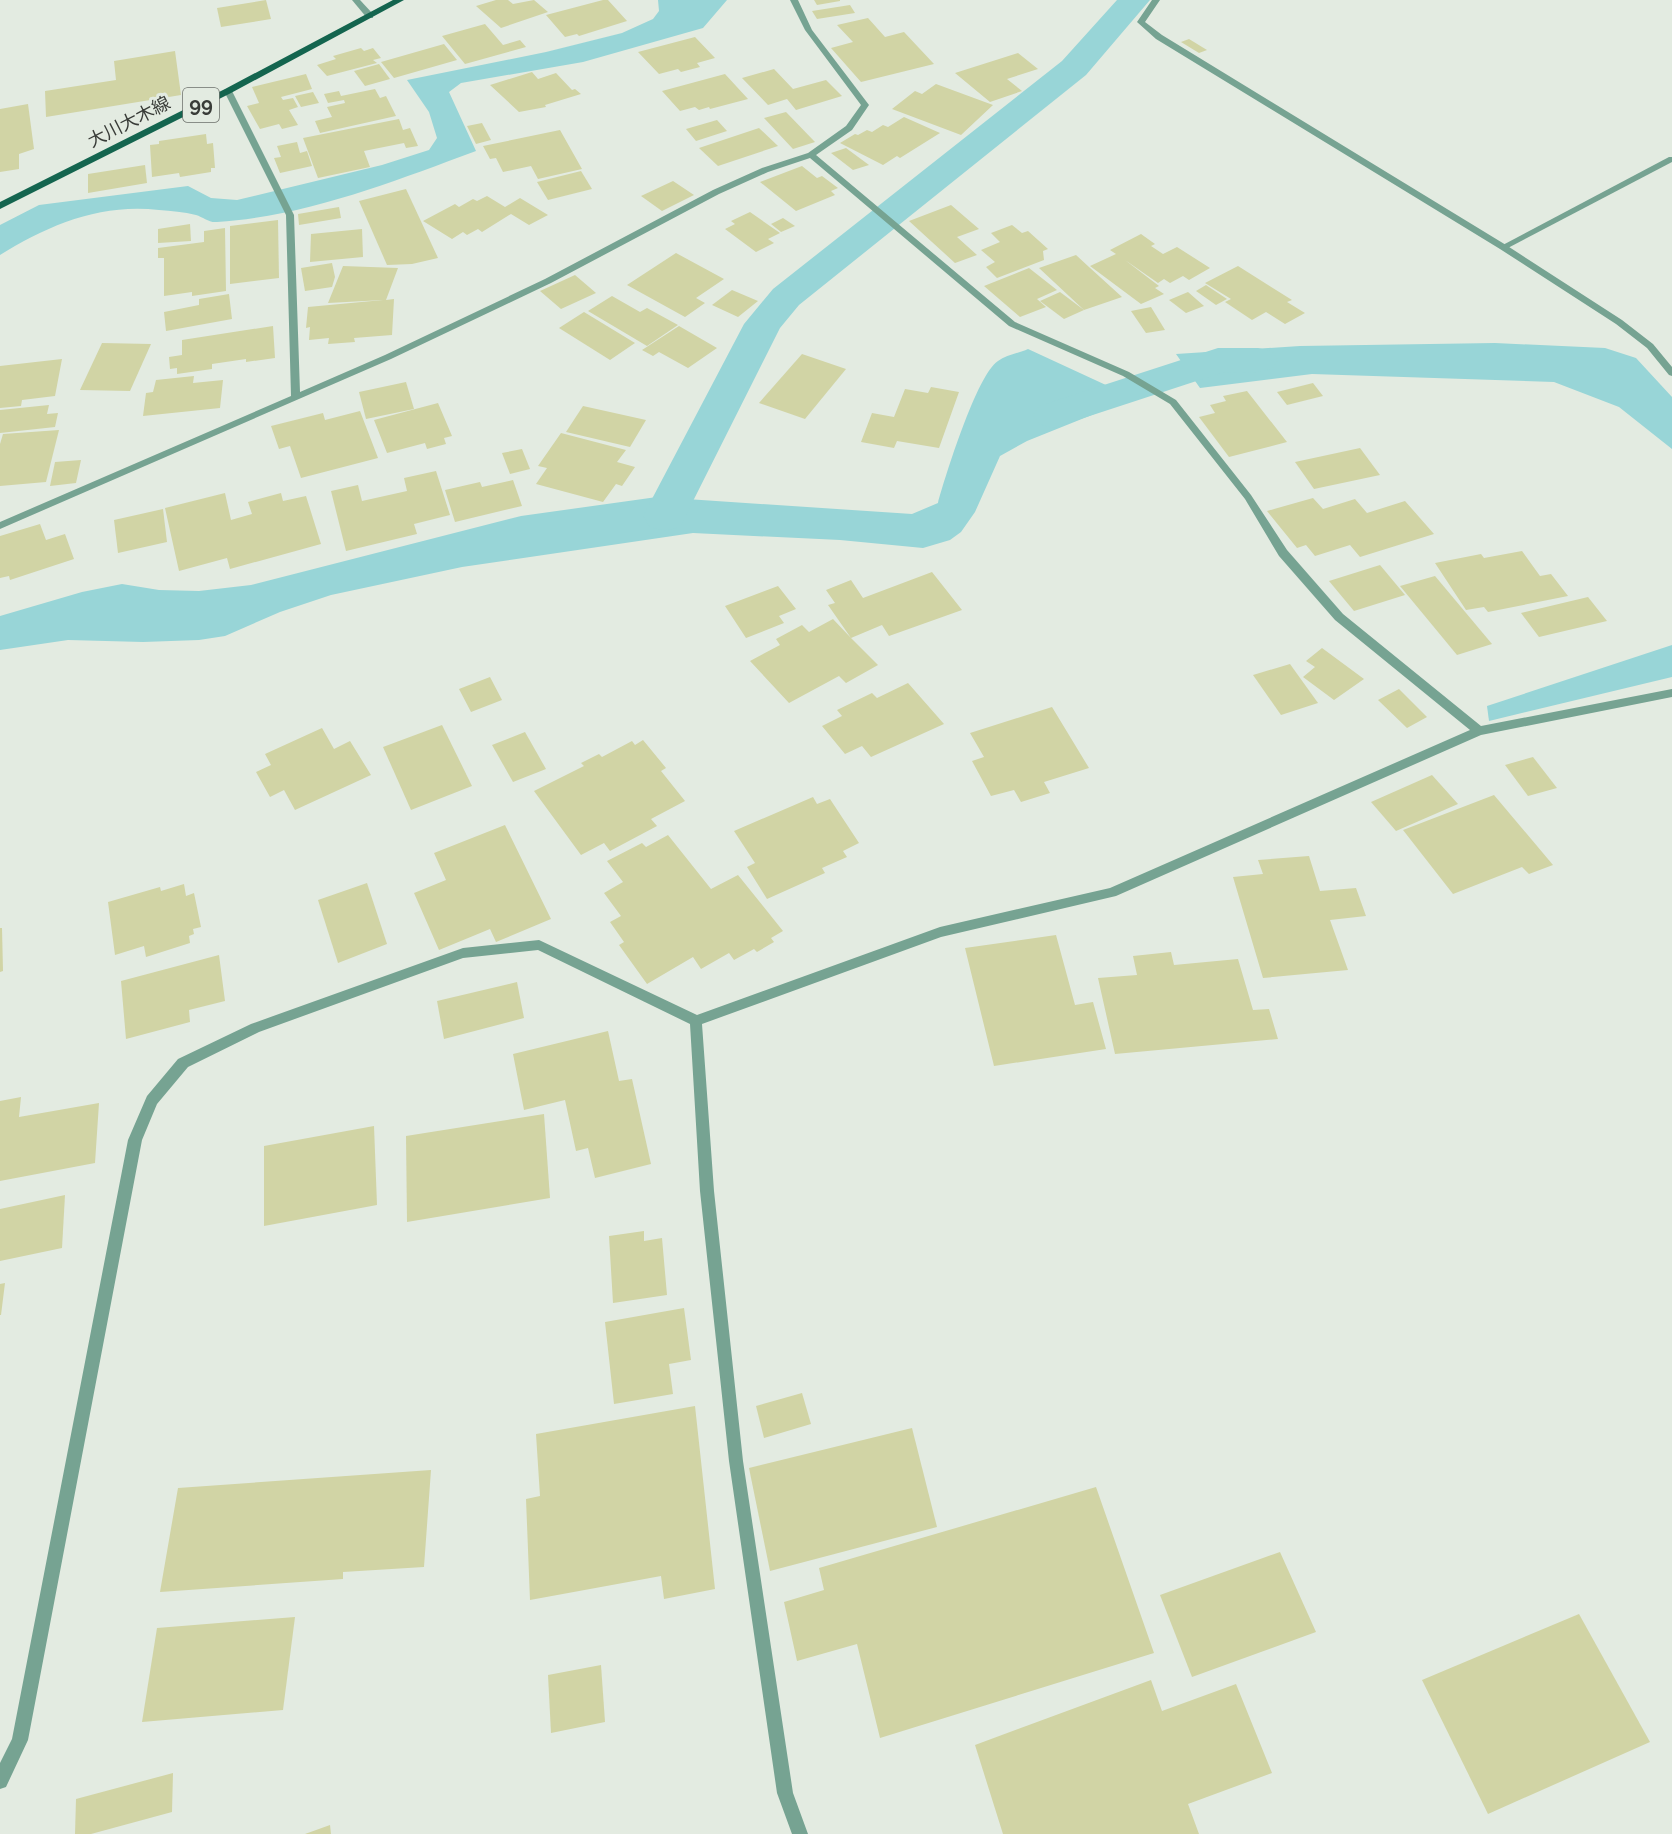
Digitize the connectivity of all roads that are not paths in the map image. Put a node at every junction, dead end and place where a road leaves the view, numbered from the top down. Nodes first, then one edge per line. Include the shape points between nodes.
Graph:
1 (356, 0) edge
2 (400, 0) edge
3 (794, 0) edge
4 (1156, 0) edge
5 (370, 16) junction
6 (228, 91) junction
7 (811, 155) junction
8 (1672, 159) edge
9 (0, 206) edge
10 (1503, 248) junction
11 (1672, 373) edge
12 (296, 396) junction
13 (0, 525) edge
14 (1672, 693) edge
15 (1479, 731) junction
16 (696, 1021) junction
17 (0, 1781) edge
18 (800, 1834) edge

1 - 5 street
2 - 5 main road, 大川大木線 / 99
3 - 7 street via 809,30 865,105 849,128
4 - 10 street via 1141,22 1159,37
5 - 6 main road, 大川大木線 / 99
6 - 9 main road, 大川大木線 / 99
6 - 12 street via 290,215
7 - 12 street via 726,188 488,310
7 - 15 street via 1012,324 1126,374 1173,402 1248,497 1283,553 1340,617
8 - 10 street
10 - 11 street via 1619,322 1650,346
12 - 13 street
14 - 15 street
15 - 16 street via 1112,892 940,932
16 - 17 street via 539,945 463,953 255,1028 183,1063 152,1100 135,1140 20,1740
16 - 18 street via 706,1191 736,1461 785,1793

